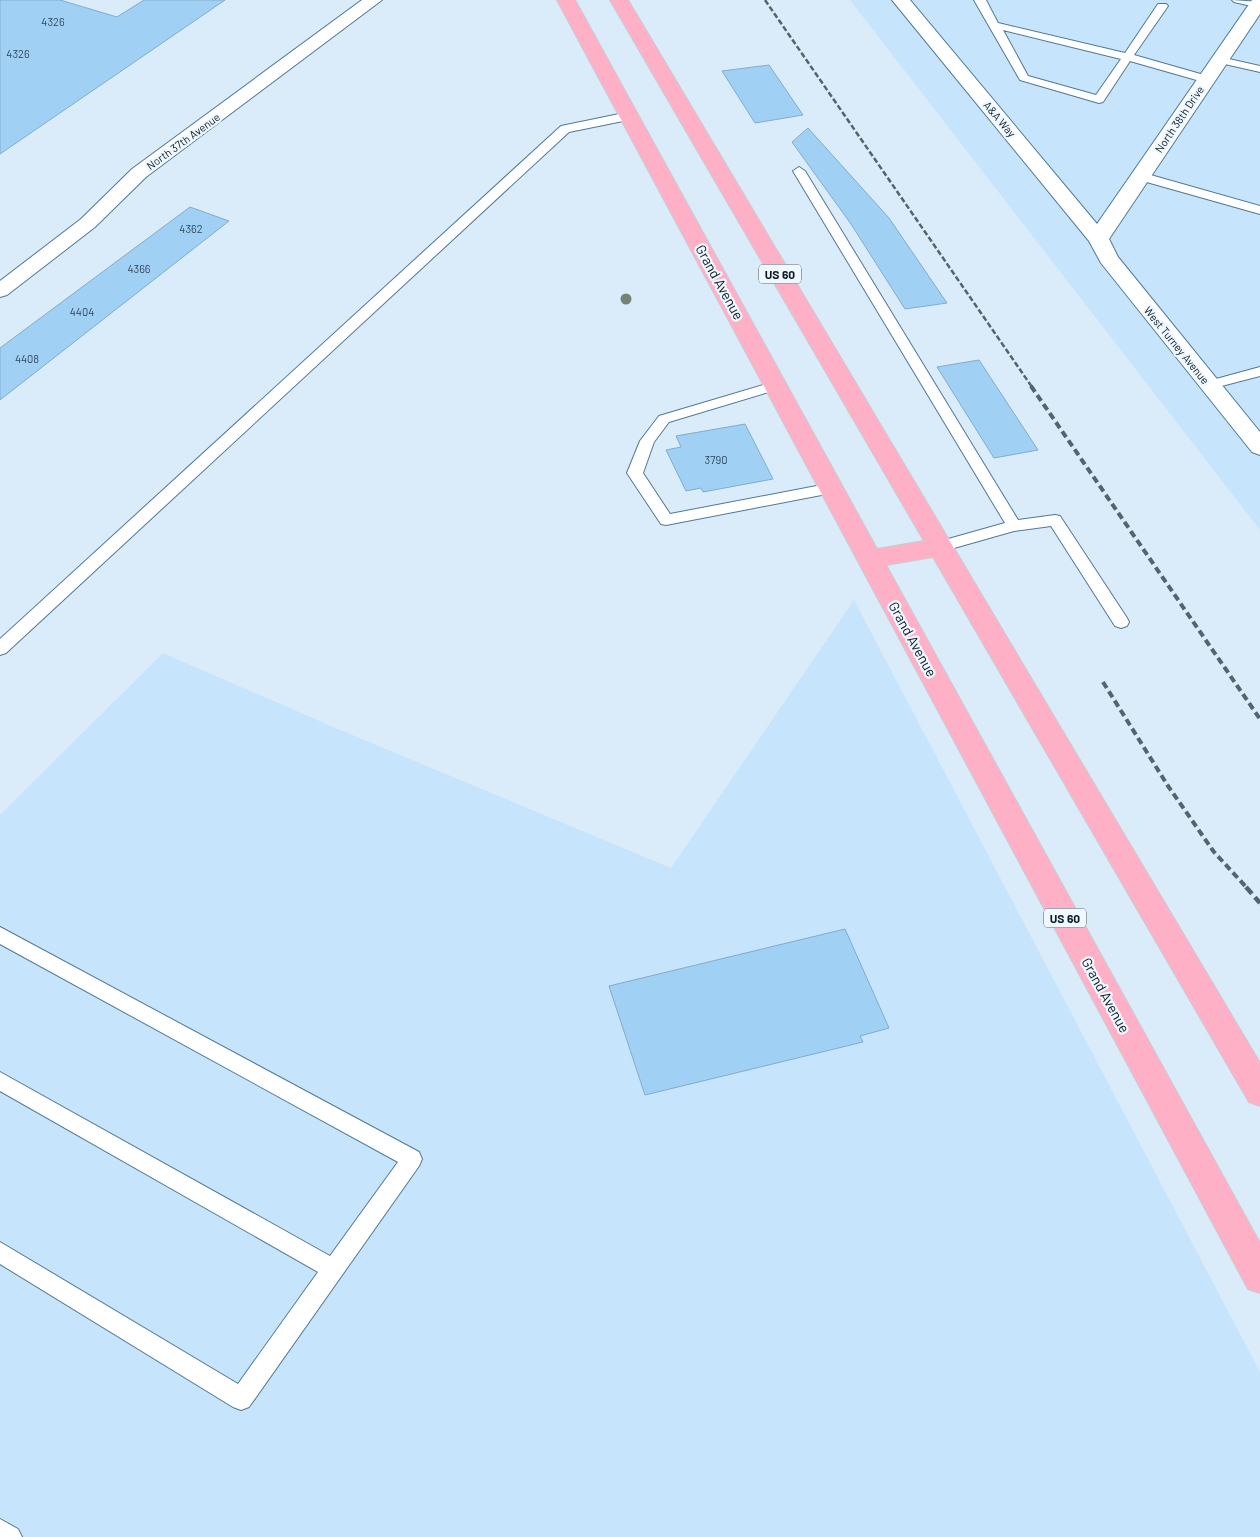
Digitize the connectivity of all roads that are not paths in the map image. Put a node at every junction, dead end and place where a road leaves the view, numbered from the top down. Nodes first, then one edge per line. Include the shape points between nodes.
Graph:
1 (373, 0) edge
2 (566, 0) edge
3 (619, 0) edge
4 (900, 0) edge
5 (980, 0) edge
6 (1238, 0) edge
7 (1259, 3) edge
8 (1162, 6) dead end
9 (994, 24) junction
10 (1128, 57) junction
11 (1220, 60) junction
12 (1260, 70) edge
13 (1207, 79) junction
14 (629, 116) junction
15 (799, 171) dead end
16 (1140, 176) junction
17 (1260, 210) edge
18 (1099, 239) junction
19 (0, 291) edge
20 (1260, 371) edge
21 (776, 385) junction
22 (1210, 386) junction
23 (1260, 447) edge
24 (832, 488) junction
25 (1014, 526) junction
26 (940, 547) junction
27 (869, 559) junction
28 (1121, 622) dead end
29 (0, 649) edge
30 (0, 935) edge
31 (0, 1081) edge
32 (1260, 1092) edge
33 (0, 1252) edge
34 (333, 1269) junction
35 (1260, 1277) edge
36 (0, 1531) edge
37 (10, 1537) edge

1 - 19 street, North 37th Avenue via 139,173 88,223
2 - 14 highway, Grand Avenue / US 60
3 - 26 highway, US 60
4 - 18 street, A&A Way
5 - 9 lane
6 - 7 lane
7 - 11 street, North 38th Drive
8 - 10 lane
9 - 10 lane
9 - 10 lane via 1024,78 1099,99
10 - 13 lane
11 - 12 lane
11 - 13 street, North 38th Drive
13 - 16 street, North 38th Drive
14 - 21 highway, Grand Avenue / US 60
14 - 29 lane via 565,129
15 - 25 lane
16 - 17 lane
16 - 18 street, North 38th Drive
18 - 22 street, West Turney Avenue via 1108,259
20 - 22 lane
21 - 24 highway, Grand Avenue / US 60
21 - 24 lane via 664,419 646,441 635,473 666,520
22 - 23 street, West Turney Avenue
24 - 27 highway, Grand Avenue / US 60
25 - 26 lane
25 - 28 lane via 1055,520
26 - 27 highway
26 - 32 highway, US 60
27 - 35 highway, Grand Avenue / US 60
30 - 34 lane via 412,1159
31 - 34 lane
33 - 34 lane via 241,1399
36 - 37 lane

